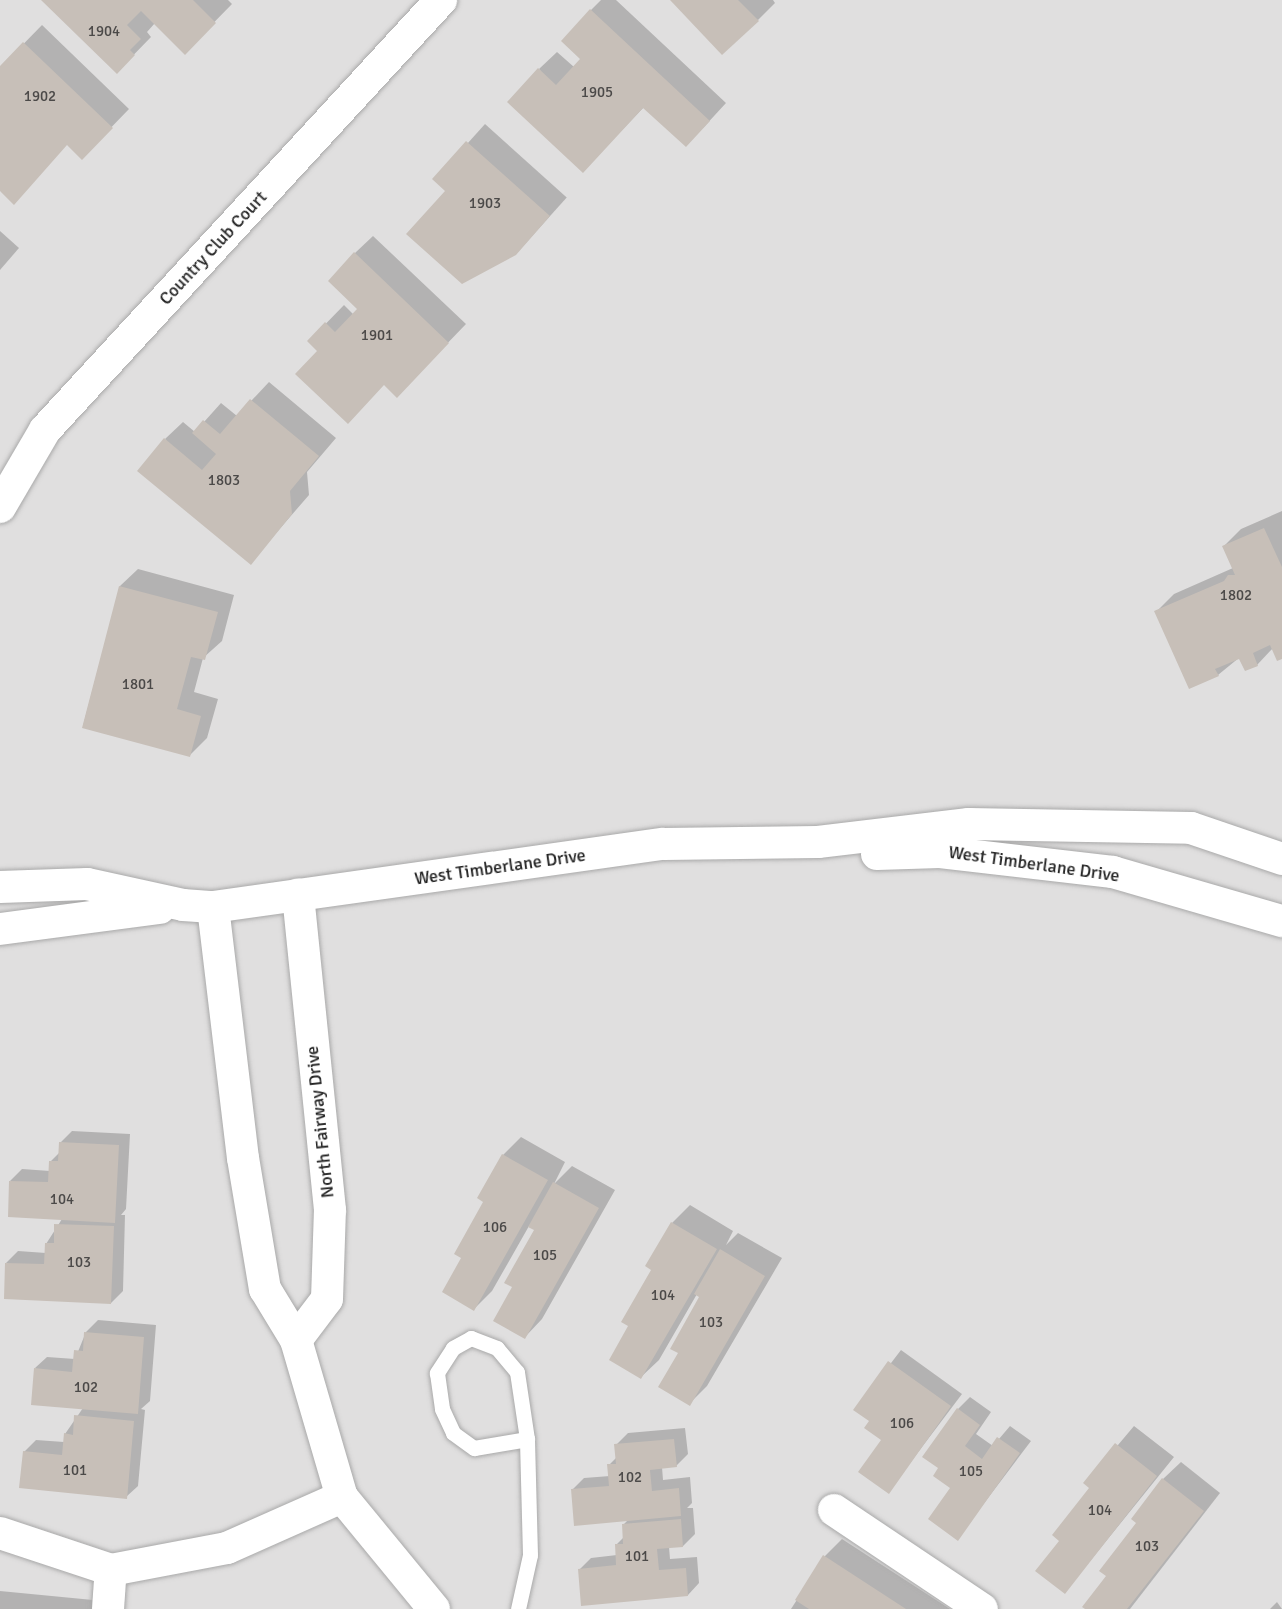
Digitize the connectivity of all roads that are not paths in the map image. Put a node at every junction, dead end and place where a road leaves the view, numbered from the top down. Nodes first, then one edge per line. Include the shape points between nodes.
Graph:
1 (441, 0) edge
2 (0, 507) edge
3 (818, 842) junction
4 (1282, 859) edge
5 (0, 887) edge
6 (298, 895) junction
7 (198, 906) junction
8 (1282, 921) edge
9 (0, 929) edge
10 (296, 1340) junction
11 (527, 1439) junction
12 (342, 1497) junction
13 (834, 1510) dead end
14 (0, 1533) edge
15 (111, 1570) junction
16 (108, 1609) edge
17 (434, 1609) edge
18 (518, 1609) edge
19 (982, 1609) edge

1 - 2 street, Country Club Court via 45,430
3 - 4 street, West Timberlane Drive via 969,824 1191,828
3 - 6 street, West Timberlane Drive via 664,844
3 - 8 street, West Timberlane Drive via 853,855 940,852 1113,872
5 - 7 street, West Timberlane Drive via 87,884
6 - 7 street, West Timberlane Drive
6 - 10 street, North Fairway Drive via 330,1210 327,1299
7 - 9 street, West Timberlane Drive
7 - 10 street via 265,1289
10 - 12 street
11 - 11 lane via 517,1372 489,1344 471,1338 453,1348 437,1372 442,1409 453,1433 474,1448
11 - 18 lane via 530,1555
12 - 15 street via 227,1548
12 - 17 street
13 - 19 street
14 - 15 street
15 - 16 street

